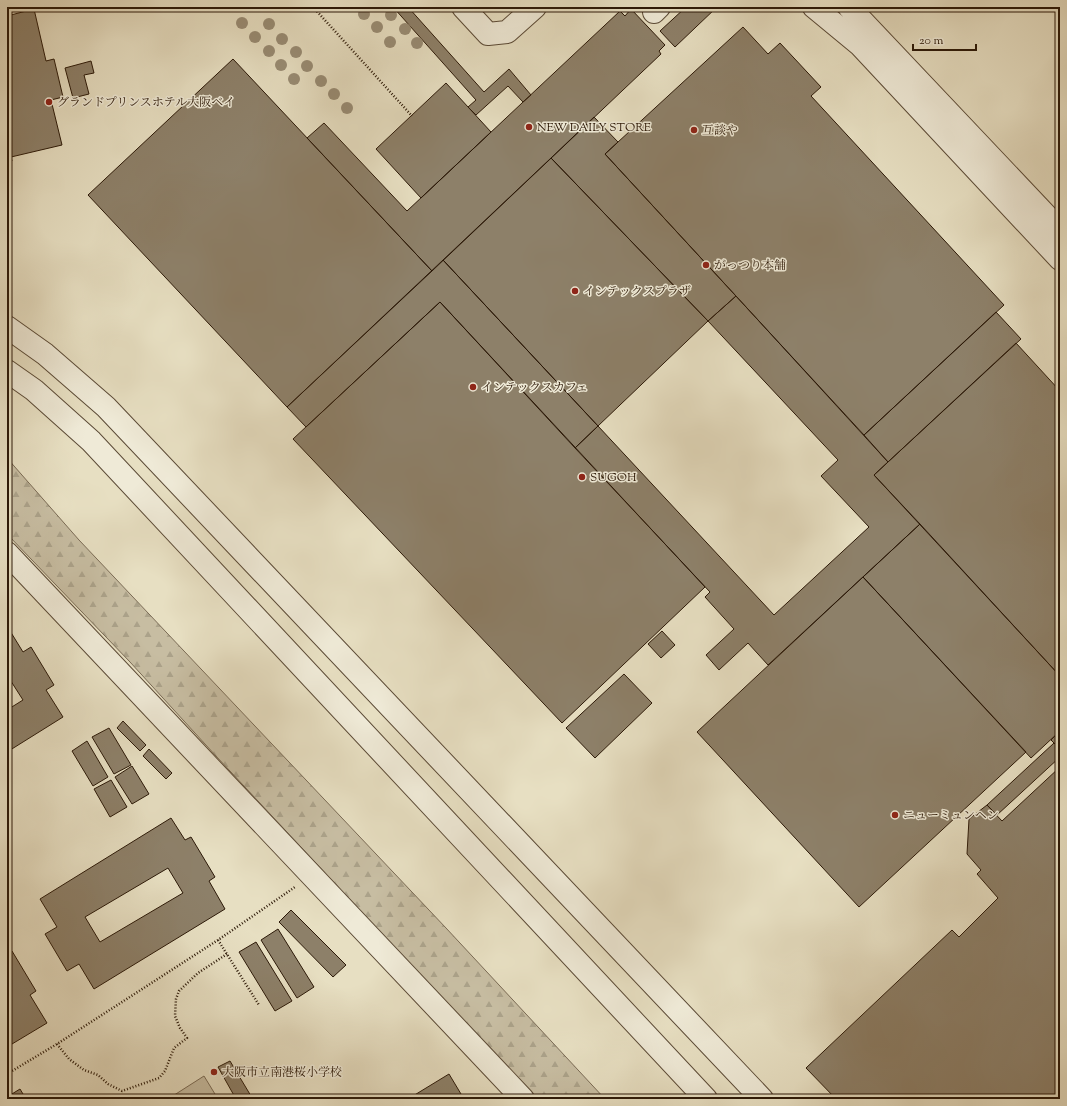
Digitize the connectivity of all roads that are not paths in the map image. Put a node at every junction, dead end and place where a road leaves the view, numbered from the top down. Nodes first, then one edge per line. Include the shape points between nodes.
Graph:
1 (463, 7) edge
2 (536, 7) edge
3 (814, 7) edge
4 (849, 7) edge
5 (1060, 230) edge
6 (1060, 258) edge
7 (7, 327) edge
8 (7, 371) edge
9 (7, 553) edge
10 (523, 1099) edge
11 (706, 1099) edge
12 (762, 1099) edge

1 - 2 street via 488,34 507,32
3 - 6 street via 860,45
4 - 5 street
7 - 12 street via 46,354 106,407
8 - 11 street via 34,390 91,441
9 - 10 street

